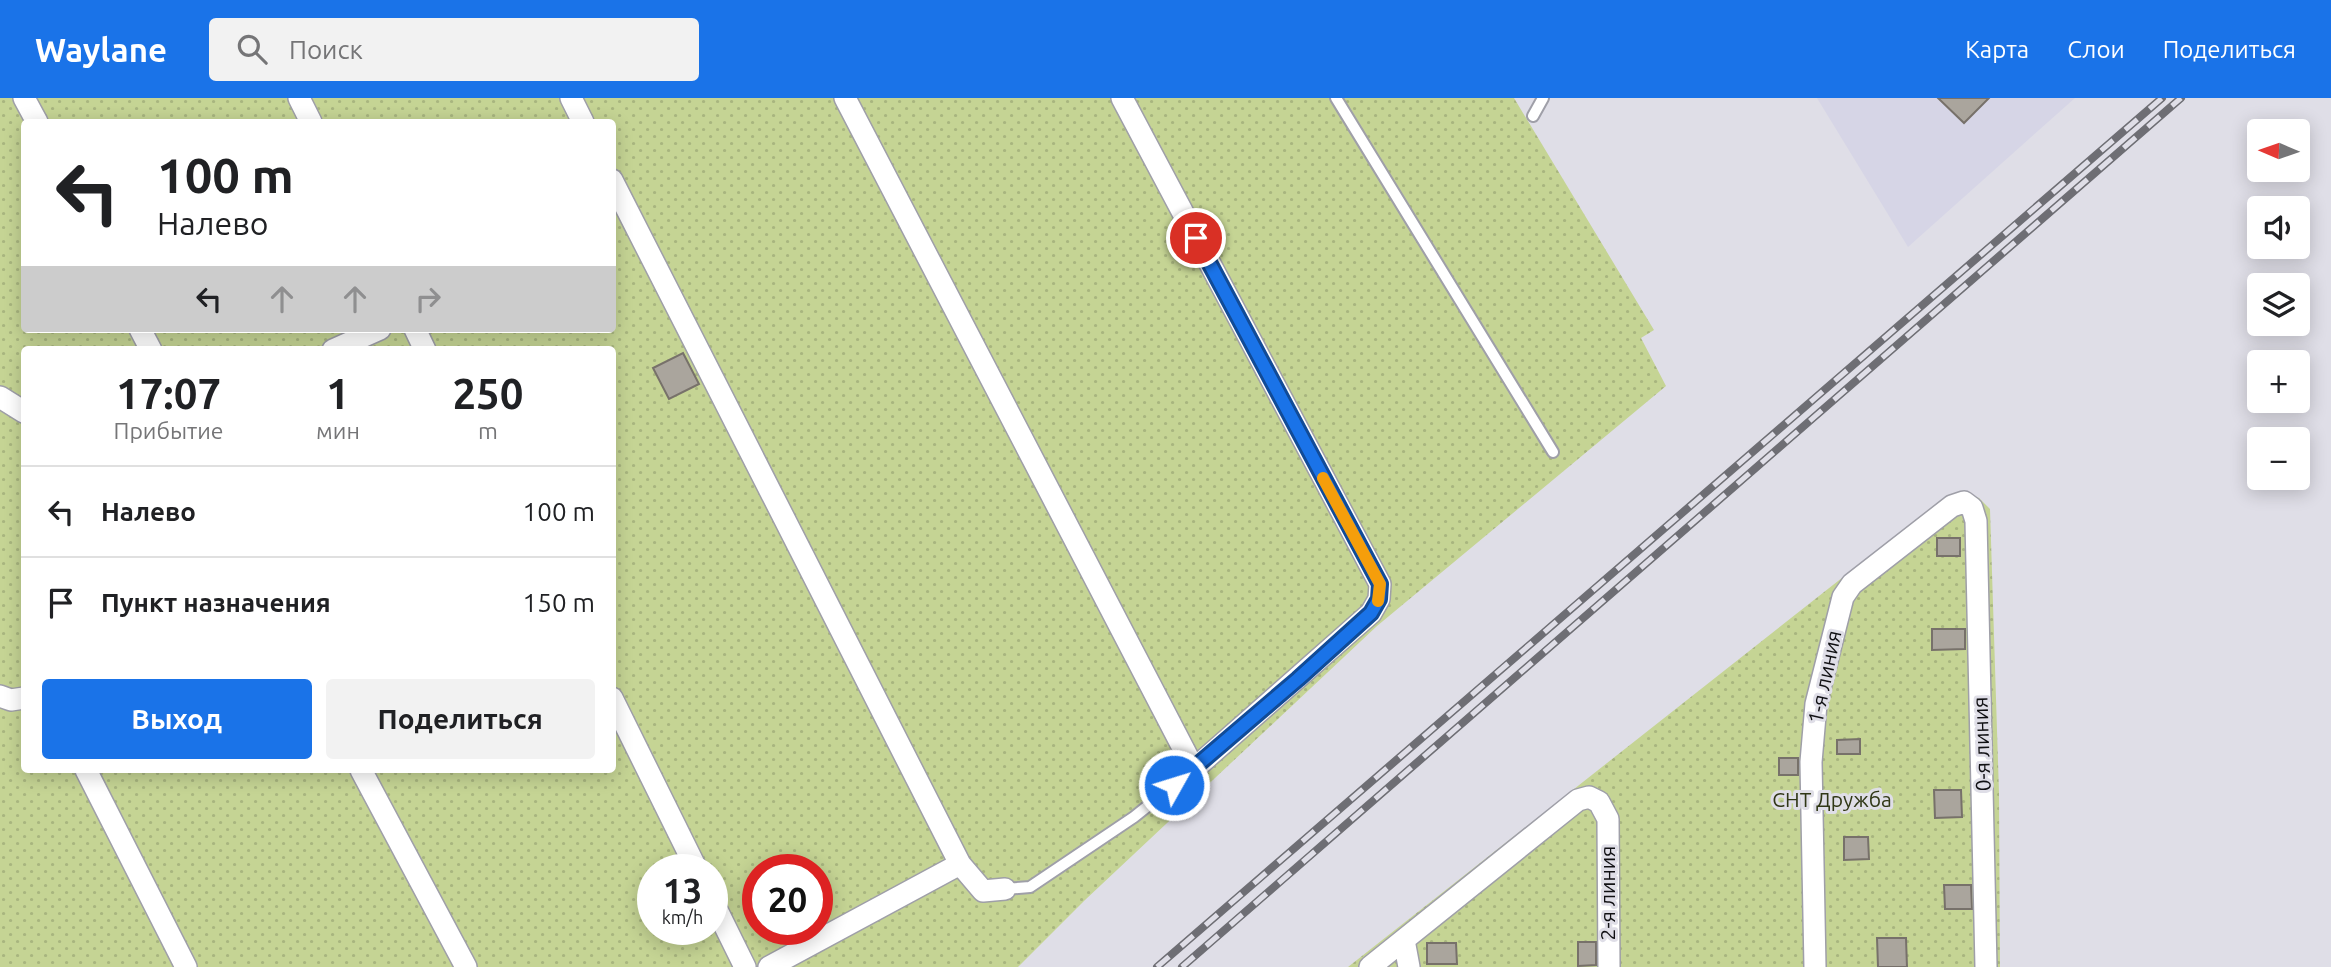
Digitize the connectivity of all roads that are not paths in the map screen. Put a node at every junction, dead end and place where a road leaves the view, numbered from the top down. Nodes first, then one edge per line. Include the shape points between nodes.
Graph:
1 (24, 98) edge
2 (299, 98) edge
3 (571, 98) edge
4 (845, 98) edge
5 (1122, 98) edge
6 (1336, 98) edge
7 (1543, 98) edge
8 (1533, 116) dead end
9 (35, 119) edge
10 (310, 119) edge
11 (582, 119) edge
12 (619, 211) edge
13 (371, 333) edge
14 (342, 346) edge
15 (0, 397) edge
16 (21, 410) edge
17 (1553, 452) dead end
18 (1976, 520) joint
19 (0, 696) edge
20 (21, 698) edge
21 (616, 706) edge
22 (1194, 769) junction
23 (88, 773) edge
24 (363, 773) edge
25 (689, 854) edge
26 (960, 864) junction
27 (1005, 889) joint
28 (728, 932) edge
29 (1404, 940) junction
30 (186, 967) edge
31 (466, 967) edge
32 (745, 967) edge
33 (769, 967) edge
34 (1370, 967) edge
35 (1409, 967) edge
36 (1609, 967) edge
37 (1815, 967) edge
38 (1986, 967) edge

1 - 9 street
2 - 10 street
3 - 11 street
4 - 22 street
5 - 22 street via 1380,584 1371,613
6 - 17 lane
7 - 8 lane
12 - 26 street
13 - 14 street
15 - 16 street
18 - 37 street, 1-я линия via 1964,502 1952,506 1852,584 1843,597 1815,704
18 - 38 street, 0-я линия
19 - 20 street
21 - 25 street
22 - 27 lane via 1030,887
23 - 30 street
24 - 31 street
26 - 27 street via 983,891
26 - 33 street
28 - 32 street
29 - 34 street
29 - 35 street
29 - 36 street, 2-я линия via 1578,800 1589,797 1599,802 1608,819

